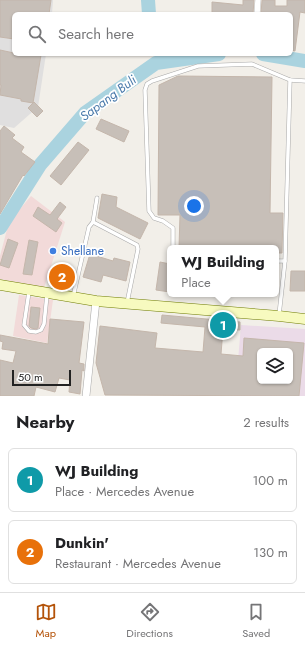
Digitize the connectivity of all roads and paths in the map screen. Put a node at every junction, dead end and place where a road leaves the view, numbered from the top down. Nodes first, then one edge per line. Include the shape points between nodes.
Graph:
1 (258, 0) edge
2 (257, 12) edge
3 (290, 80) junction
4 (305, 81) edge
5 (97, 198) dead end
6 (93, 222) junction
7 (173, 245) edge
8 (279, 260) edge
9 (285, 261) junction
10 (0, 285) edge
11 (30, 291) junction
12 (47, 294) junction
13 (72, 298) junction
14 (96, 301) junction
15 (127, 304) junction
16 (279, 316) junction
17 (305, 319) edge
18 (86, 396) edge

1 - 2 street
3 - 4 lane
3 - 7 lane via 252,64 198,66 147,84 149,211 154,218 173,228
3 - 9 lane
5 - 6 lane
6 - 13 lane via 89,227
6 - 15 lane via 137,245
8 - 9 lane
9 - 16 lane
10 - 11 main road
11 - 12 main road
11 - 12 lane via 24,325 29,331 41,330 44,324
12 - 13 main road
13 - 14 main road
14 - 15 main road
14 - 18 street
15 - 16 main road
16 - 17 main road

